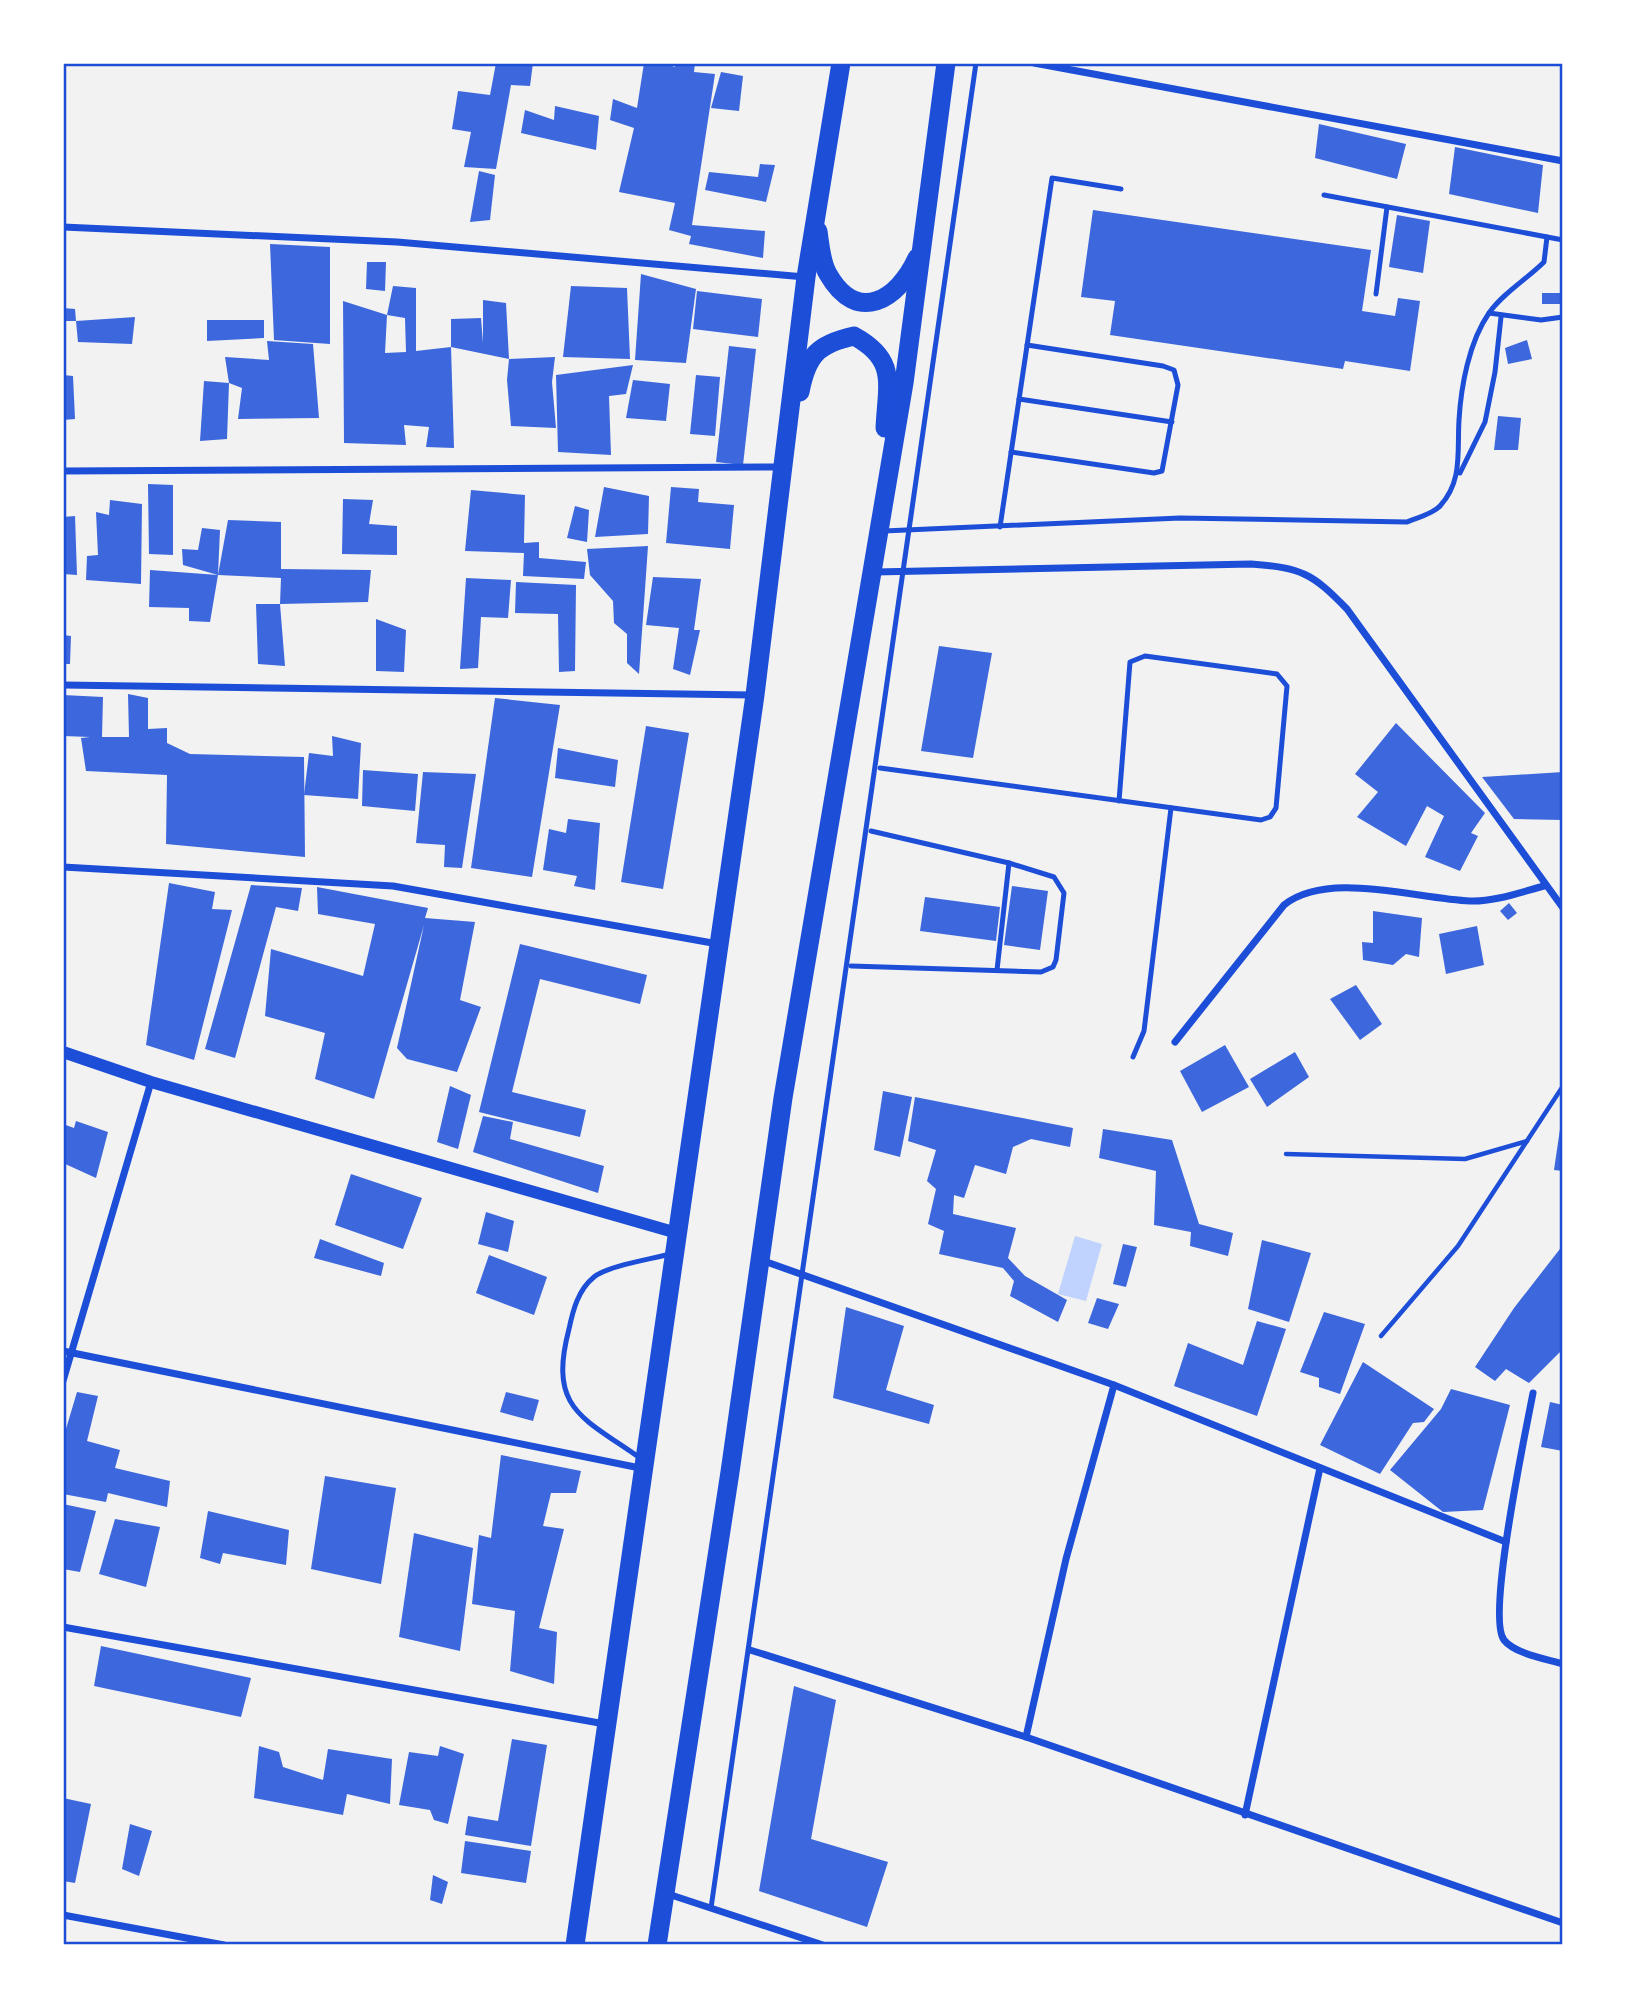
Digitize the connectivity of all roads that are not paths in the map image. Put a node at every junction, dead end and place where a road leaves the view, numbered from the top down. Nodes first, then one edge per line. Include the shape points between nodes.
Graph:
1 (841, 63) edge
2 (946, 63) edge
3 (976, 63) edge
4 (1034, 63) edge
5 (1563, 162) edge
6 (1121, 188) dead end
7 (1324, 195) dead end
8 (1387, 207) junction
9 (815, 214) junction
10 (63, 228) edge
11 (1547, 237) junction
12 (1563, 240) edge
13 (925, 241) junction
14 (806, 277) junction
15 (1376, 294) dead end
16 (1489, 313) junction
17 (1501, 317) junction
18 (1563, 317) edge
19 (1027, 345) junction
20 (1019, 399) junction
21 (1172, 422) junction
22 (1011, 452) junction
23 (781, 467) junction
24 (63, 471) edge
25 (1458, 476) junction
26 (779, 506) junction
27 (1000, 527) junction
28 (878, 529) junction
29 (913, 530) junction
30 (908, 569) junction
31 (871, 572) junction
32 (63, 685) edge
33 (755, 695) junction
34 (880, 768) junction
35 (1119, 801) junction
36 (1171, 808) junction
37 (871, 831) junction
38 (1009, 863) junction
39 (63, 867) edge
40 (1545, 887) junction
41 (1563, 908) edge
42 (719, 944) junction
43 (852, 965) junction
44 (996, 970) junction
45 (1175, 1042) dead end
46 (63, 1052) edge
47 (1133, 1057) dead end
48 (151, 1082) junction
49 (676, 1243) junction
50 (761, 1260) junction
51 (807, 1275) junction
52 (67, 1351) edge
53 (63, 1381) edge
54 (1114, 1385) junction
55 (1533, 1393) dead end
56 (645, 1465) junction
57 (1320, 1468) junction
58 (1506, 1542) junction
59 (63, 1627) edge
60 (750, 1650) junction
61 (1563, 1664) edge
62 (609, 1725) junction
63 (1026, 1737) junction
64 (1245, 1815) junction
65 (664, 1893) junction
66 (711, 1908) junction
67 (63, 1915) edge
68 (1563, 1923) edge
69 (224, 1945) edge
70 (575, 1945) edge
71 (657, 1945) edge
72 (823, 1945) edge

1 - 9 highway
2 - 13 highway
3 - 29 lane
4 - 5 street
6 - 19 lane via 1052,178
7 - 8 lane
8 - 11 lane
8 - 15 lane
9 - 13 highway via 828,274 843,292 861,303 884,300 902,283
9 - 14 highway
10 - 14 street via 397,242
11 - 12 lane
11 - 16 lane via 1544,262
13 - 28 highway
14 - 23 highway
16 - 17 lane
16 - 25 lane via 1465,372
17 - 18 lane
17 - 25 lane via 1485,422
19 - 20 lane
19 - 21 lane via 1174,370 1178,384
20 - 21 lane
20 - 22 lane
21 - 22 lane via 1165,464 1162,471 1154,473
22 - 27 lane
23 - 24 street
23 - 26 highway
25 - 27 lane via 1439,508 1407,522 1180,518
26 - 28 highway via 802,380 812,358 827,342 854,336 874,348 887,368
26 - 33 highway
27 - 29 lane
28 - 29 lane
28 - 31 highway
29 - 30 lane
30 - 31 street
30 - 34 lane
30 - 40 street via 1251,564 1305,572 1347,609
31 - 50 highway via 783,1098
32 - 33 street
33 - 42 highway
34 - 35 lane
34 - 37 lane
35 - 36 lane
35 - 36 lane via 1130,662 1144,656 1278,674 1287,685 1276,808 1270,817 1261,820
36 - 47 lane via 1144,1031
37 - 38 lane
37 - 43 lane
38 - 44 lane
38 - 44 lane via 1054,877 1064,893 1053,967 1041,972
39 - 42 street via 393,886
40 - 41 street
40 - 45 street via 1483,901 1344,888 1297,895 1284,905
42 - 49 highway
43 - 44 lane
43 - 51 lane
46 - 48 street
48 - 49 street
48 - 52 street
49 - 56 highway
49 - 56 lane via 596,1275 581,1290 565,1342 566,1398 582,1417
50 - 51 street
50 - 65 highway
51 - 54 street
51 - 60 lane
52 - 53 street
52 - 56 street
54 - 57 street
54 - 63 street via 1066,1559
55 - 58 street
56 - 62 highway
57 - 58 street
57 - 64 street
58 - 61 street via 1501,1635 1513,1647
59 - 62 street
60 - 63 street
60 - 66 lane
62 - 70 highway
63 - 64 street
64 - 68 street
65 - 66 street
65 - 71 highway
66 - 72 street
67 - 69 street

